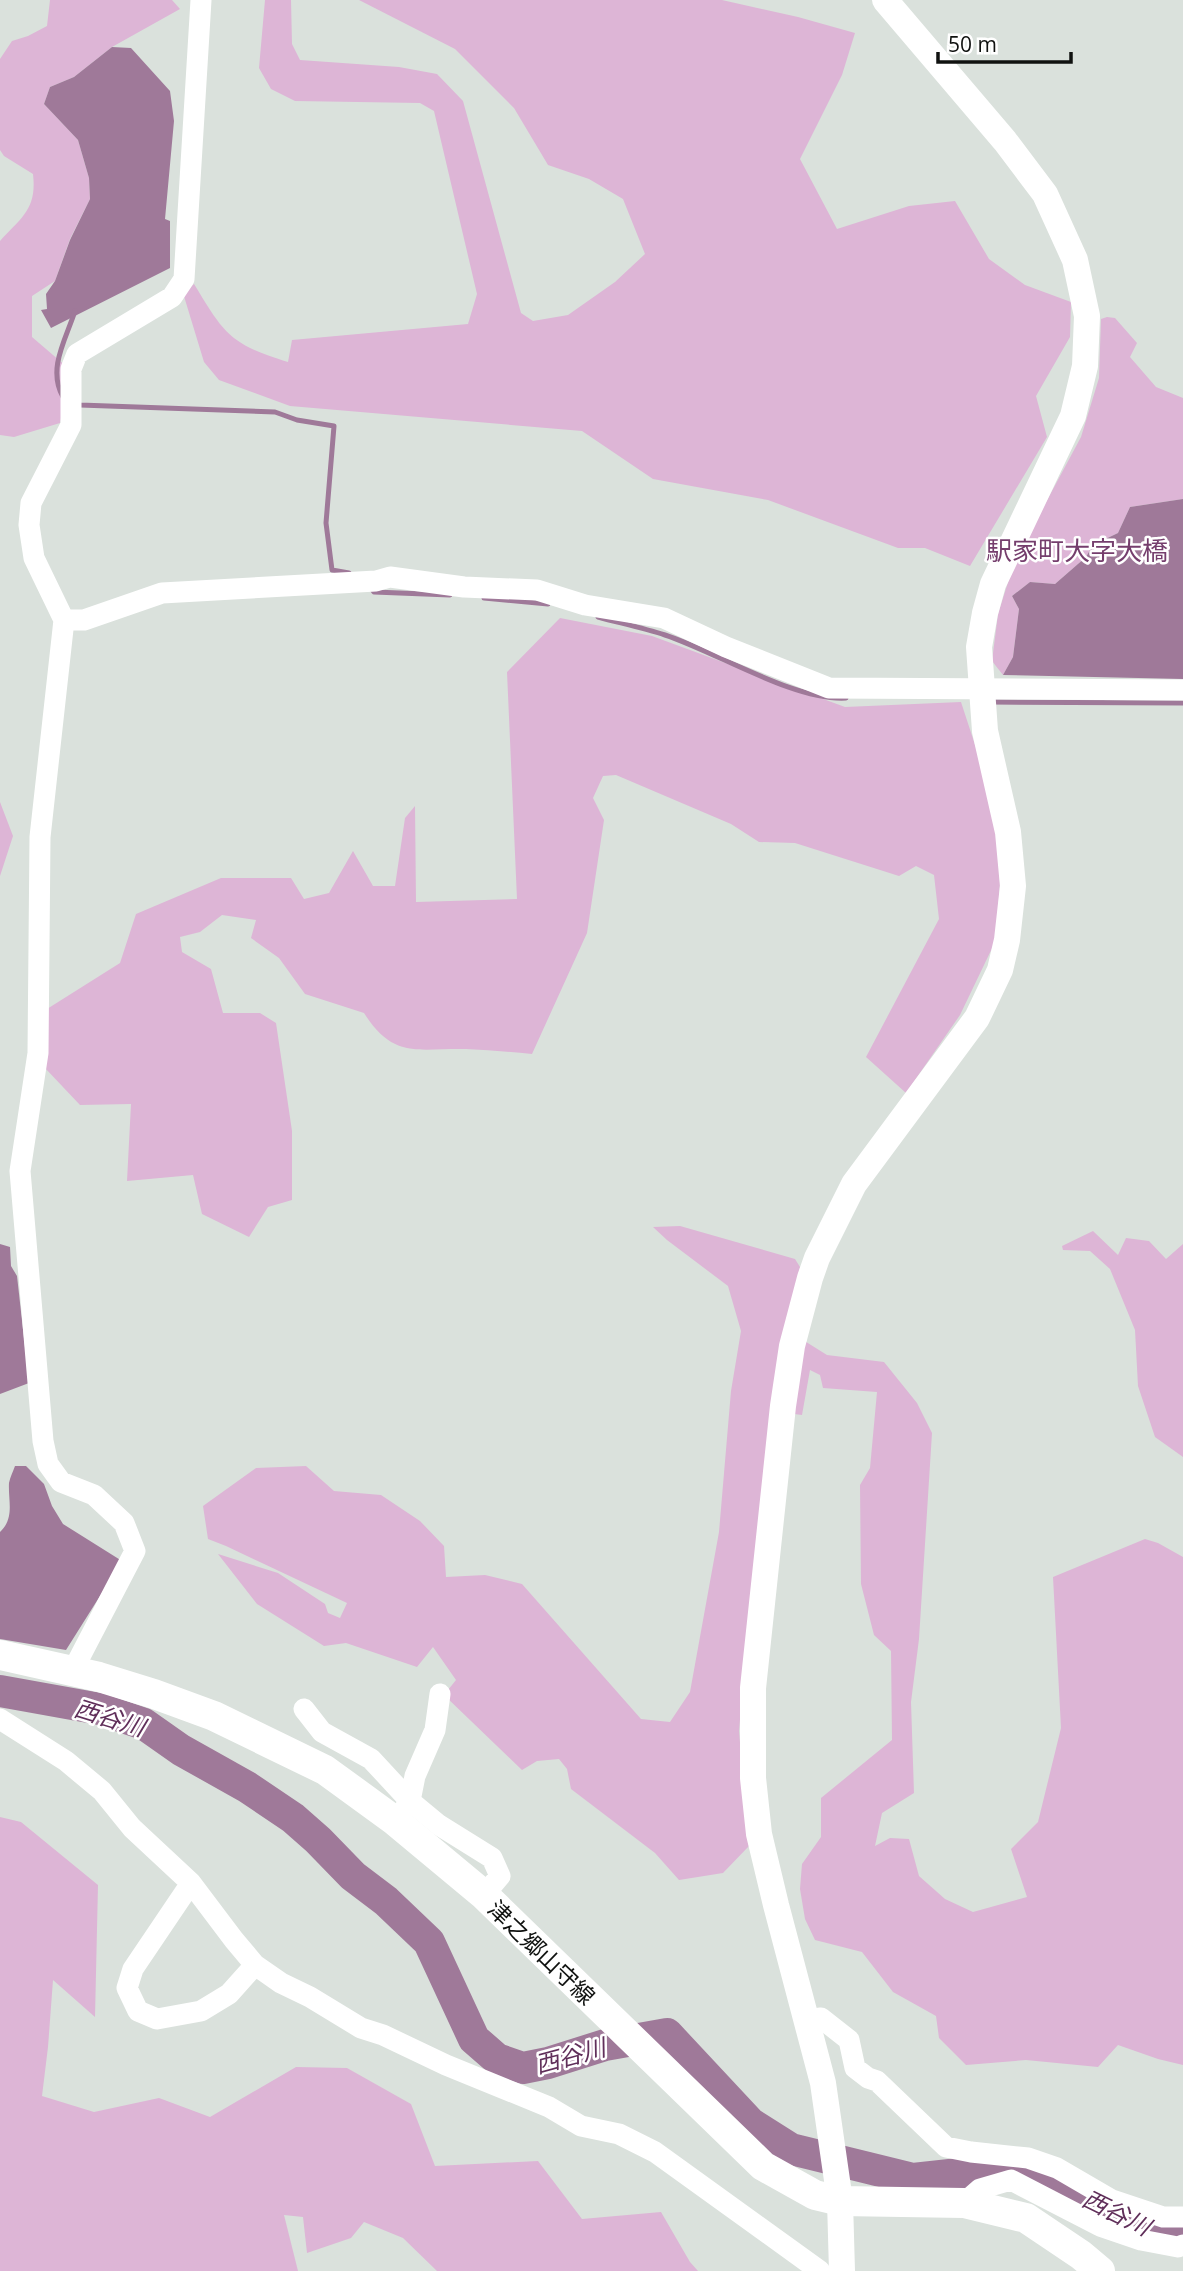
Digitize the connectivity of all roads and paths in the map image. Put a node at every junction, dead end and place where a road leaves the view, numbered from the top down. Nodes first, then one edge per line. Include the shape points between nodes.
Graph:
1 (201, 0) edge
2 (885, 0) edge
3 (64, 620) junction
4 (1183, 690) edge
5 (0, 1655) edge
6 (73, 1670) junction
7 (440, 1694) dead end
8 (304, 1709) dead end
9 (0, 1719) edge
10 (402, 1811) junction
11 (191, 1884) junction
12 (255, 1965) junction
13 (806, 2020) junction
14 (1112, 2200) junction
15 (840, 2201) junction
16 (964, 2203) junction
17 (1183, 2217) edge
18 (1100, 2226) junction
19 (1183, 2245) edge
20 (1085, 2266) edge
21 (820, 2271) edge
22 (842, 2271) edge

1 - 3 street via 184,279 172,297 77,354 71,369 71,425 31,503 34,558
2 - 13 street via 1045,194 1075,260 1087,316 1085,366 1073,416 993,584 979,647 985,731 1008,832 1013,886 1000,970 977,1018 854,1184 817,1258 792,1346 754,1688 754,1779 759,1834
3 - 4 street via 85,620 162,593 390,577 537,590 586,605 664,618 829,688
3 - 6 street via 40,837 38,1053 20,1171 48,1464 61,1482 94,1495 124,1523 135,1551
5 - 6 main road, 津之郷山守線
6 - 10 main road, 津之郷山守線 via 214,1716
7 - 10 street via 435,1730
8 - 10 street via 322,1732 371,1759
9 - 11 street via 66,1761 102,1791 132,1828
10 - 15 main road, 津之郷山守線 via 763,2166 815,2195
11 - 12 street
11 - 12 street via 133,1969 127,1989 138,2011 157,2019 201,2011 229,1994
12 - 21 street via 361,2028 549,2107 580,2126 619,2134 654,2152
13 - 14 street via 821,2018 849,2040 855,2068 877,2081 946,2147 1028,2158 1057,2168
13 - 15 street via 823,2083
14 - 17 street via 1163,2217
14 - 18 street
15 - 16 main road, 津之郷山守線
15 - 22 street
16 - 18 street via 980,2189 1011,2180
16 - 20 main road, 津之郷山守線 via 1026,2218
18 - 19 street via 1141,2240
18 - 20 street

